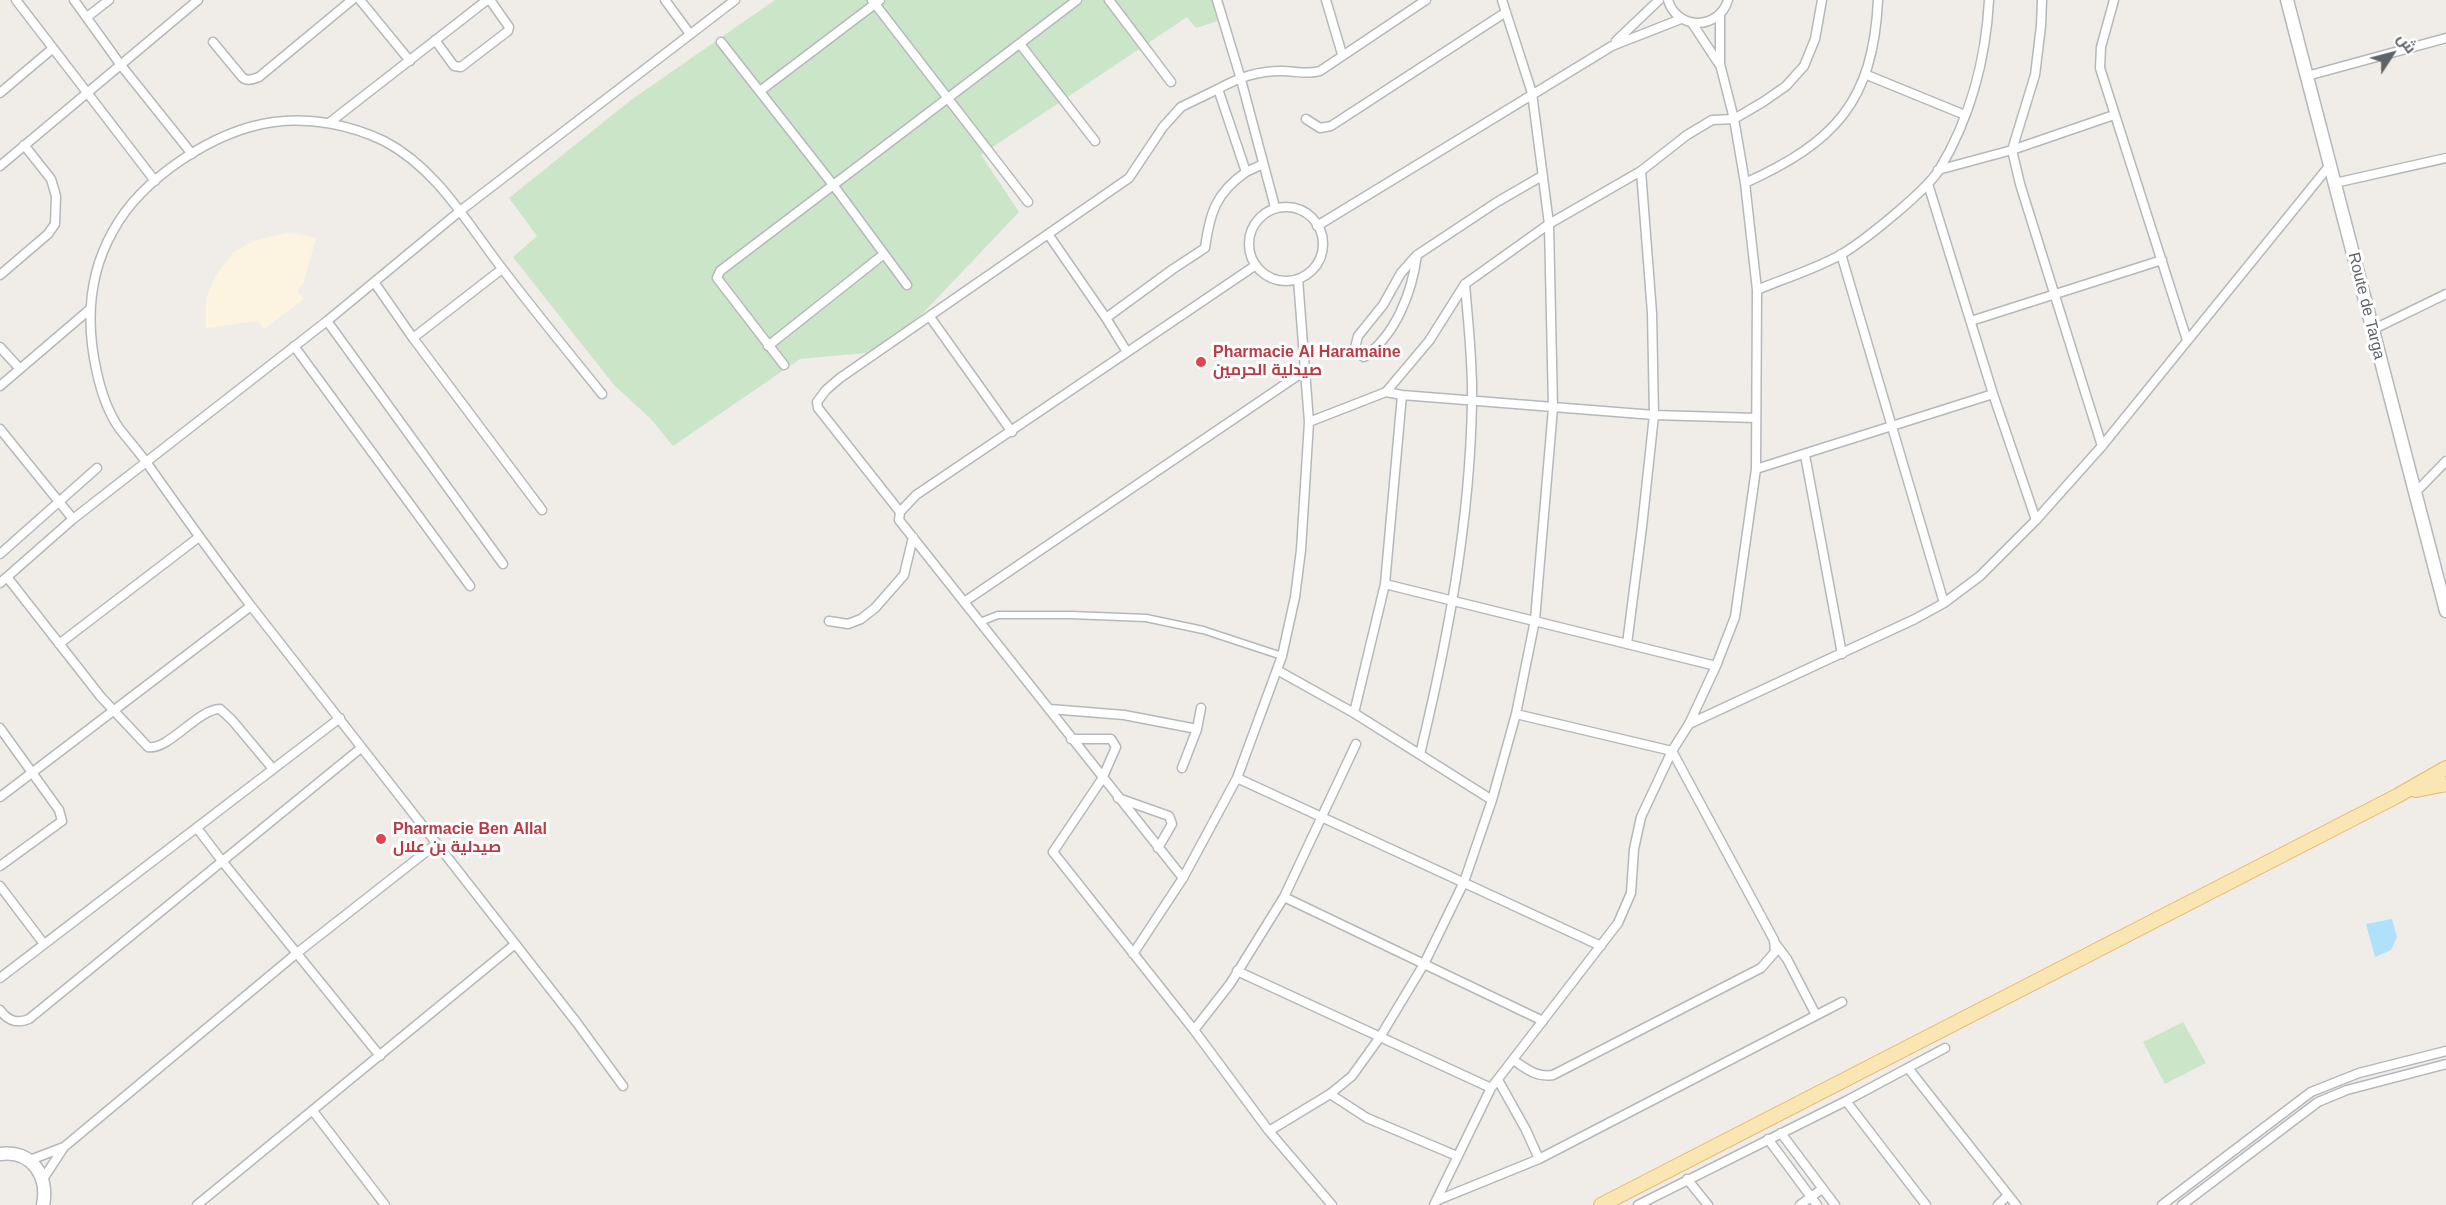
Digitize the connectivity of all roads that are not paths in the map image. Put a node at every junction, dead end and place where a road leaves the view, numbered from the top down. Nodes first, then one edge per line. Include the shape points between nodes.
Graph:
1 (16, 0) edge
2 (74, 0) edge
3 (109, 0) edge
4 (198, 0) edge
5 (352, 0) edge
6 (360, 0) edge
7 (489, 0) edge
8 (665, 0) edge
9 (735, 0) edge
10 (1077, 0) edge
11 (1108, 0) edge
12 (1216, 0) edge
13 (1326, 0) edge
14 (1426, 0) edge
15 (1502, 0) edge
16 (1659, 0) edge
17 (1668, 0) edge
18 (1728, 0) edge
19 (1822, 0) edge
20 (1878, 0) edge
21 (1989, 0) edge
22 (2042, 0) edge
23 (2114, 0) edge
24 (2287, 0) edge
25 (876, 1) edge
26 (1415, 3) edge
27 (1506, 12) junction
28 (1720, 15) junction
29 (87, 16) junction
30 (1681, 19) junction
31 (1692, 23) junction
32 (690, 34) junction
33 (2446, 38) edge
34 (435, 40) junction
35 (213, 42) dead end
36 (721, 42) dead end
37 (1020, 44) junction
38 (1612, 46) junction
39 (52, 49) junction
40 (1342, 54) junction
41 (410, 61) junction
42 (120, 64) junction
43 (1720, 64) junction
44 (1867, 75) junction
45 (1240, 76) junction
46 (2307, 76) junction
47 (1171, 82) dead end
48 (1218, 89) junction
49 (760, 91) junction
50 (87, 92) junction
51 (0, 93) edge
52 (1532, 93) junction
53 (948, 99) junction
54 (1965, 115) junction
55 (2114, 115) junction
56 (1306, 119) dead end
57 (1734, 119) junction
58 (328, 123) junction
59 (1095, 141) dead end
60 (24, 145) junction
61 (2012, 150) junction
62 (192, 154) junction
63 (2446, 158) edge
64 (1263, 164) junction
65 (2330, 165) junction
66 (0, 166) edge
67 (1938, 170) junction
68 (1641, 171) junction
69 (1246, 172) junction
70 (1542, 176) junction
71 (155, 181) junction
72 (1745, 183) junction
73 (2336, 183) junction
74 (1928, 184) junction
75 (834, 186) junction
76 (1028, 202) dead end
77 (1275, 207) junction
78 (460, 211) junction
79 (1549, 224) junction
80 (1317, 226) junction
81 (1048, 234) junction
82 (884, 254) junction
83 (1841, 254) junction
84 (1418, 255) junction
85 (2162, 260) junction
86 (1256, 265) junction
87 (502, 270) junction
88 (0, 275) edge
89 (1298, 279) junction
90 (374, 282) junction
91 (1465, 284) junction
92 (908, 285) dead end
93 (1757, 290) junction
94 (2054, 294) junction
95 (2446, 294) edge
96 (89, 310) junction
97 (930, 317) junction
98 (1106, 318) junction
99 (327, 321) junction
100 (1971, 321) junction
101 (2372, 330) junction
102 (413, 338) junction
103 (2187, 340) junction
104 (0, 346) edge
105 (294, 346) junction
106 (768, 346) junction
107 (1127, 352) junction
108 (784, 365) dead end
109 (20, 369) junction
110 (1306, 370) junction
111 (0, 386) edge
112 (1386, 392) junction
113 (602, 394) dead end
114 (1993, 394) junction
115 (1402, 395) junction
116 (1472, 401) junction
117 (1553, 408) junction
118 (1654, 415) junction
119 (1756, 418) junction
120 (1309, 422) junction
121 (1893, 426) junction
122 (0, 429) edge
123 (1012, 432) junction
124 (2102, 446) junction
125 (1805, 455) junction
126 (2446, 461) edge
127 (147, 462) junction
128 (97, 468) dead end
129 (1756, 470) junction
130 (2415, 493) junction
131 (60, 501) junction
132 (542, 510) dead end
133 (900, 512) junction
134 (73, 519) junction
135 (2036, 520) junction
136 (198, 537) junction
137 (913, 537) junction
138 (0, 554) edge
139 (503, 564) dead end
140 (4, 580) edge
141 (1385, 584) junction
142 (470, 586) dead end
143 (964, 602) junction
144 (1453, 602) junction
145 (1944, 603) junction
146 (251, 606) junction
147 (2446, 611) edge
148 (1535, 620) junction
149 (829, 621) dead end
150 (980, 622) junction
151 (59, 644) junction
152 (1627, 644) junction
153 (1842, 654) junction
154 (1282, 656) junction
155 (1716, 666) junction
156 (1277, 670) junction
157 (1201, 708) dead end
158 (1050, 709) junction
159 (114, 710) junction
160 (1354, 713) junction
161 (1516, 714) junction
162 (340, 718) junction
163 (1689, 724) junction
164 (0, 728) edge
165 (1197, 729) junction
166 (1071, 739) junction
167 (1356, 744) dead end
168 (361, 748) junction
169 (1672, 751) junction
170 (1420, 754) junction
171 (1182, 768) dead end
172 (2446, 768) edge
173 (273, 770) junction
174 (32, 772) junction
175 (1237, 778) junction
176 (1102, 779) junction
177 (2446, 784) edge
178 (2397, 796) junction
179 (0, 797) edge
180 (1117, 798) junction
181 (1492, 800) junction
182 (1322, 818) junction
183 (197, 828) junction
184 (436, 844) junction
185 (1158, 848) junction
186 (222, 861) junction
187 (0, 866) edge
188 (1183, 878) junction
189 (1464, 882) junction
190 (0, 886) edge
191 (1284, 897) junction
192 (1774, 940) junction
193 (44, 944) junction
194 (514, 945) junction
195 (1601, 946) junction
196 (297, 953) junction
197 (1133, 954) junction
198 (1424, 964) junction
199 (1237, 971) junction
200 (0, 978) edge
201 (1842, 1002) dead end
202 (0, 1010) edge
203 (1816, 1016) junction
204 (1543, 1021) junction
205 (1194, 1030) junction
206 (1380, 1036) junction
207 (1945, 1048) dead end
208 (2446, 1051) edge
209 (380, 1056) junction
210 (1514, 1060) junction
211 (2446, 1064) edge
212 (1908, 1068) junction
213 (1498, 1080) junction
214 (623, 1086) dead end
215 (1491, 1088) junction
216 (1330, 1094) junction
217 (1846, 1101) junction
218 (313, 1111) junction
219 (1269, 1131) junction
220 (1781, 1133) junction
221 (1768, 1139) junction
222 (64, 1147) junction
223 (1, 1152) edge
224 (1458, 1156) junction
225 (1539, 1159) junction
226 (30, 1161) junction
227 (43, 1179) junction
228 (1688, 1179) junction
229 (1822, 1189) junction
230 (2007, 1195) junction
231 (1814, 1201) edge
232 (1436, 1202) edge
233 (43, 1205) edge
234 (197, 1205) edge
235 (385, 1205) edge
236 (1332, 1205) edge
237 (1601, 1205) edge
238 (1638, 1205) edge
239 (1708, 1205) edge
240 (1800, 1205) edge
241 (1835, 1205) edge
242 (1926, 1205) edge
243 (1998, 1205) edge
244 (2016, 1205) edge
245 (2162, 1205) edge
246 (2181, 1205) edge

1 - 39 street
2 - 29 street
3 - 29 street
4 - 42 street
5 - 35 street via 254,79 242,77
6 - 41 street
7 - 34 street
7 - 34 street via 508,31 464,65 454,66
8 - 32 street
9 - 32 street
10 - 37 street
11 - 47 street
12 - 45 street
13 - 40 street
14 - 26 street
15 - 27 street
16 - 38 street
17 - 30 street
18 - 28 street
19 - 57 street via 1815,39 1804,66 1786,86
20 - 44 street
21 - 54 street via 1983,55
22 - 61 street via 2035,75
23 - 55 street via 2100,60
24 - 46 main road, Route de Targa
25 - 49 street
25 - 53 street
26 - 40 street
27 - 52 street
27 - 56 street via 1331,126 1320,128
28 - 31 street via 1710,22
28 - 43 street
29 - 42 street
30 - 31 street
30 - 38 street
31 - 43 street
32 - 78 street
33 - 46 street
34 - 41 street
36 - 49 street
37 - 53 street
37 - 59 street
38 - 52 street
39 - 50 street
39 - 51 street
40 - 45 street via 1310,74 1278,71
41 - 58 street
42 - 50 street
42 - 62 street
43 - 57 street
44 - 54 street
44 - 72 street via 1848,109 1825,136 1796,157
45 - 48 street
45 - 64 street
46 - 65 main road, Route de Targa
48 - 69 street
48 - 81 street via 1181,107 1129,178
49 - 75 street
50 - 60 street
50 - 71 street
52 - 70 street
52 - 80 street
53 - 75 street
53 - 76 street
54 - 67 street
55 - 61 street
55 - 85 street
57 - 68 street via 1712,120
57 - 72 street
58 - 62 street via 297,121 254,126
58 - 78 street via 365,134 398,150 417,163
60 - 66 street
60 - 88 street via 51,179 56,196 55,224
61 - 67 street
61 - 94 street
62 - 71 street
63 - 73 street
64 - 69 street
64 - 77 street
65 - 73 main road, Route de Targa
65 - 103 street
67 - 74 street
68 - 79 street
68 - 118 street
69 - 98 street via 1225,190 1209,219 1205,248
70 - 79 street
70 - 84 street
71 - 96 street via 129,207 111,233
72 - 93 street
73 - 101 main road, Route de Targa
74 - 83 street
74 - 100 street
75 - 82 street
75 - 106 street via 720,271 717,278
77 - 80 street via 1303,211
77 - 86 street via 1252,227 1250,246
78 - 87 street
78 - 90 street
79 - 91 street
79 - 117 street
80 - 89 street via 1322,252 1309,273
81 - 97 street
81 - 98 street
82 - 92 street
82 - 106 street
83 - 93 street
83 - 121 street
84 - 84 street via 1358,336 1355,348 1364,357 1393,325 1413,281
85 - 94 street
85 - 103 street
86 - 89 street via 1274,279
86 - 107 street
87 - 102 street
87 - 113 street
89 - 110 street
90 - 99 street
90 - 102 street
91 - 112 street via 1429,341
91 - 116 street
93 - 119 street
94 - 100 street
94 - 124 street
95 - 101 street
96 - 109 street
96 - 127 street via 95,364 107,406
97 - 123 street
97 - 133 street via 840,378 817,402 835,431
98 - 107 street
99 - 105 street
99 - 139 street
100 - 114 street
101 - 130 main road, Route de Targa
102 - 132 street
103 - 124 street
104 - 109 street
105 - 127 street
105 - 142 street
106 - 108 street
107 - 123 street
109 - 111 street
110 - 120 street
110 - 143 street
112 - 115 street
112 - 120 street
114 - 121 street
114 - 135 street
115 - 116 street
115 - 141 street
116 - 117 street
116 - 144 street
117 - 118 street
117 - 148 street
118 - 119 street
118 - 152 street
119 - 129 street
120 - 154 street via 1301,550
121 - 125 street
121 - 145 street
122 - 131 street
123 - 133 street via 916,495
124 - 135 street
125 - 129 street
125 - 153 street
126 - 130 street
127 - 134 street
127 - 136 street
128 - 131 street
129 - 155 street via 1735,617
130 - 147 main road, Route de Targa
131 - 134 street
131 - 138 street
133 - 137 street via 900,520
134 - 140 street
135 - 145 street via 1980,576
136 - 146 street
136 - 151 street
137 - 143 street
137 - 149 street via 903,575 875,609 848,624
140 - 151 street
141 - 144 street
141 - 160 street
143 - 150 street
144 - 148 street
144 - 170 street
145 - 153 street
146 - 159 street
146 - 162 street
148 - 152 street
148 - 161 street
150 - 154 street via 998,615 1146,618 1203,630
150 - 158 street
151 - 159 street
152 - 155 street
153 - 163 street
154 - 156 street
155 - 163 street
156 - 160 street
156 - 175 street
157 - 165 street
158 - 165 street via 1124,715
158 - 166 street
159 - 173 street via 150,748 208,712 220,709
159 - 174 street
160 - 170 street
161 - 169 street
161 - 181 street
162 - 168 street
162 - 173 street
163 - 169 street
164 - 174 street
165 - 171 street
166 - 176 street
166 - 176 street via 1116,743
167 - 182 street
168 - 184 street
168 - 186 street
169 - 192 street
169 - 195 street via 1636,831 1631,893
170 - 181 street
172 - 178 main road
173 - 183 street
174 - 179 street
174 - 187 street via 59,810 62,822
175 - 182 street
175 - 188 street
176 - 180 street
176 - 197 street via 1053,852
177 - 178 main road
178 - 237 main road
180 - 185 street
180 - 185 street via 1169,816 1172,824
181 - 189 street
182 - 189 street
182 - 191 street
183 - 186 street
183 - 193 street
184 - 194 street
184 - 196 street
185 - 188 street
186 - 196 street
186 - 202 street via 29,1019 13,1021
188 - 197 street
189 - 195 street
189 - 198 street
190 - 193 street
191 - 198 street
191 - 199 street
192 - 203 street
192 - 210 street via 1775,952 1761,968 1553,1075 1543,1077
193 - 200 street
194 - 209 street
194 - 214 street
195 - 204 street
196 - 209 street
196 - 222 street
197 - 205 street
198 - 204 street
198 - 206 street
199 - 205 street
199 - 206 street
201 - 203 street
203 - 225 street
204 - 210 street
205 - 219 street
206 - 215 street
206 - 216 street via 1352,1076
207 - 212 street
208 - 245 street via 2359,1073 2311,1092
209 - 218 street
210 - 213 street
211 - 246 street via 2347,1090 2318,1102
212 - 217 street
212 - 230 street
213 - 215 street
213 - 225 street
215 - 224 street
216 - 219 street
216 - 224 street via 1367,1118
217 - 220 street
217 - 242 street
218 - 234 street
218 - 235 street
219 - 236 street
220 - 221 street
220 - 229 street
221 - 228 street
221 - 231 street
222 - 226 street
222 - 227 street
223 - 226 main road
224 - 232 street
225 - 232 street
226 - 227 main road
227 - 233 main road
228 - 238 street
228 - 239 street
229 - 231 street
229 - 241 street
230 - 243 street
230 - 244 street
231 - 240 street

